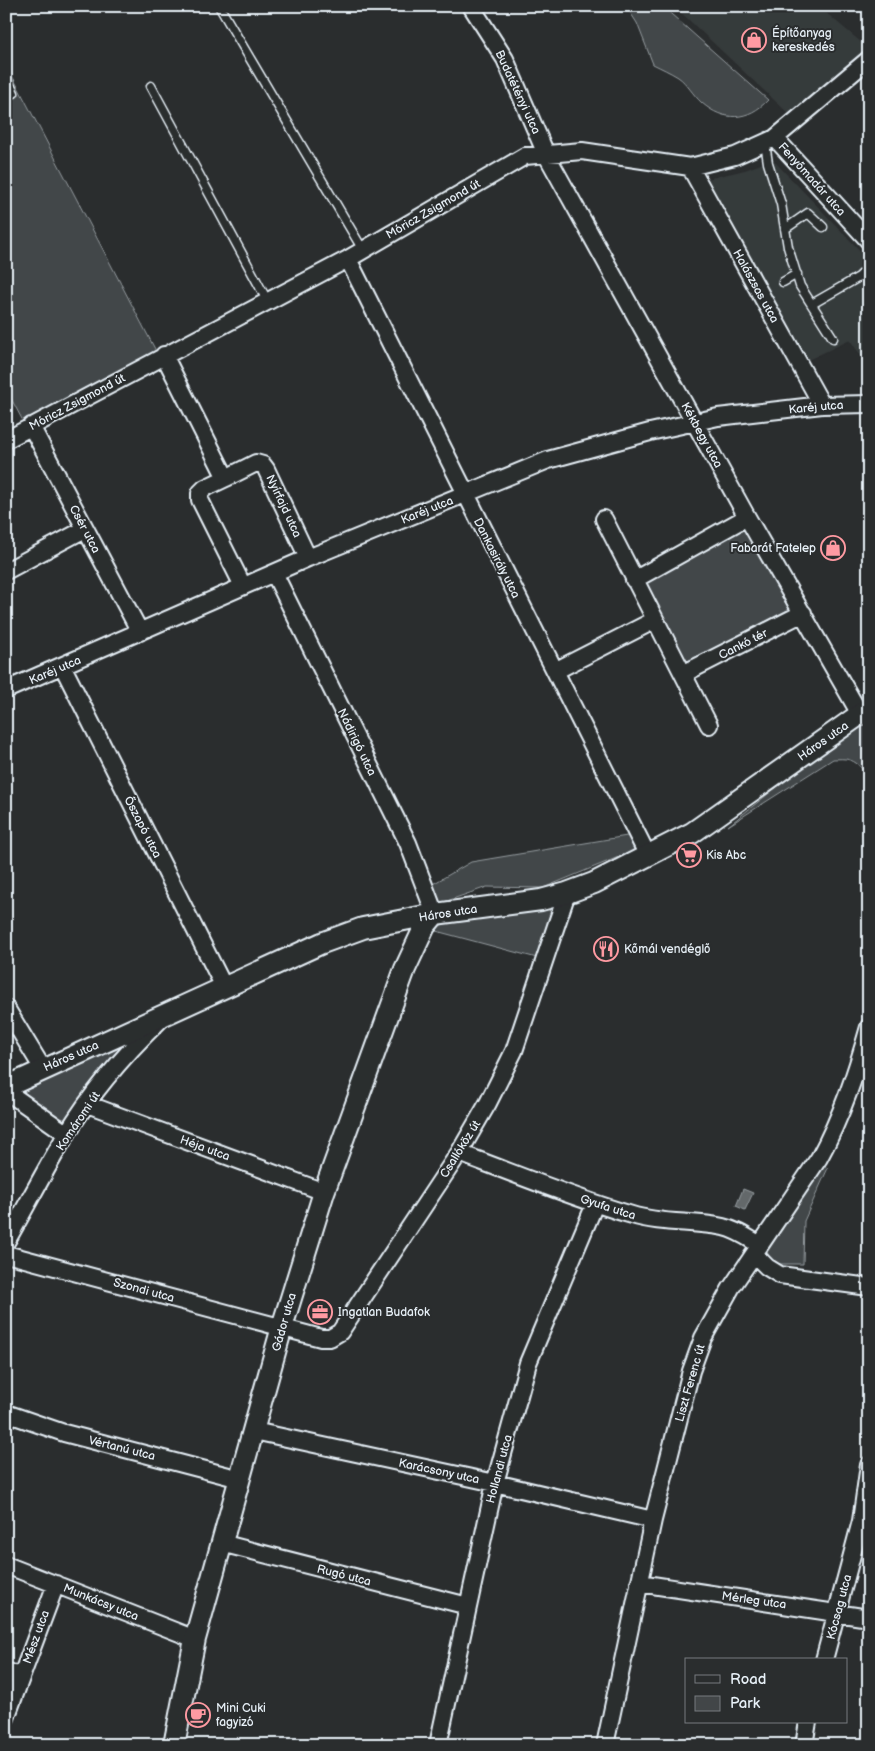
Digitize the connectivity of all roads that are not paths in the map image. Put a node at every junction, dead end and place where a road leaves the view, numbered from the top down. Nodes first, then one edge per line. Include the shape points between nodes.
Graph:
1 (219, 6) edge
2 (471, 6) edge
3 (869, 59) edge
4 (6, 77) edge
5 (151, 86) dead end
6 (14, 93) dead end
7 (770, 140) junction
8 (546, 154) junction
9 (690, 166) junction
10 (823, 227) dead end
11 (785, 229) junction
12 (869, 241) edge
13 (363, 250) junction
14 (348, 259) junction
15 (866, 270) dead end
16 (797, 274) junction
17 (783, 282) dead end
18 (268, 302) junction
19 (812, 304) junction
20 (833, 338) dead end
21 (164, 356) junction
22 (869, 404) edge
23 (822, 405) junction
24 (695, 422) junction
25 (31, 426) junction
26 (6, 440) edge
27 (226, 478) junction
28 (465, 495) junction
29 (746, 517) junction
30 (604, 518) dead end
31 (85, 529) junction
32 (308, 558) junction
33 (6, 571) edge
34 (274, 573) junction
35 (634, 580) junction
36 (242, 586) junction
37 (803, 613) junction
38 (655, 620) junction
39 (140, 632) junction
40 (63, 667) junction
41 (555, 671) junction
42 (683, 674) junction
43 (6, 690) edge
44 (865, 711) edge
45 (709, 725) dead end
46 (648, 856) junction
47 (567, 893) junction
48 (435, 914) junction
49 (224, 987) junction
50 (6, 1008) edge
51 (167, 1013) junction
52 (869, 1027) edge
53 (43, 1069) junction
54 (6, 1086) edge
55 (6, 1091) edge
56 (87, 1104) junction
57 (66, 1134) junction
58 (459, 1153) junction
59 (324, 1192) junction
60 (595, 1204) junction
61 (6, 1242) edge
62 (757, 1250) junction
63 (6, 1254) edge
64 (869, 1286) edge
65 (282, 1327) junction
66 (6, 1413) edge
67 (254, 1431) junction
68 (869, 1465) edge
69 (240, 1478) junction
70 (495, 1483) junction
71 (653, 1520) junction
72 (221, 1543) junction
73 (6, 1565) edge
74 (639, 1583) junction
75 (56, 1584) junction
76 (468, 1606) junction
77 (837, 1613) junction
78 (869, 1618) edge
79 (195, 1639) junction
80 (825, 1658) edge
81 (14, 1674) edge
82 (6, 1718) edge
83 (808, 1724) edge
84 (174, 1745) edge
85 (438, 1745) edge
86 (605, 1745) edge
87 (804, 1745) edge

1 - 13 lane
2 - 8 street, Budatétényi utca via 505,59
3 - 7 street, Móricz Zsigmond út
4 - 6 lane
5 - 18 lane
7 - 9 street, Móricz Zsigmond út via 734,156
7 - 11 lane via 768,163
7 - 12 street, Fenyőmadár utca
8 - 9 street, Móricz Zsigmond út via 582,151
8 - 13 street, Móricz Zsigmond út via 525,156
8 - 24 street, Kékbegy utca
9 - 23 street, Halászsas utca
10 - 11 lane via 808,213
11 - 16 lane
13 - 14 street, Móricz Zsigmond út
14 - 18 street, Móricz Zsigmond út
14 - 28 street, Dankasirály utca
15 - 19 lane
16 - 17 lane
16 - 19 lane via 800,286
18 - 21 street, Móricz Zsigmond út
19 - 20 lane
21 - 25 street, Móricz Zsigmond út
21 - 27 street
22 - 23 street, Karéj utca
23 - 24 street, Karéj utca
24 - 28 street, Karéj utca via 548,460
24 - 29 street, Kékbegy utca
25 - 26 street, Móricz Zsigmond út
25 - 31 street, Csér utca
27 - 32 street, Nyírfajd utca via 256,464 263,465
27 - 36 street, Nyírfajd utca via 205,488 200,493 200,500
28 - 32 street, Karéj utca
28 - 41 street, Dankasirály utca
29 - 35 street
29 - 37 street, Kékbegy utca
30 - 35 street
31 - 33 street
31 - 39 street, Csér utca
32 - 34 street, Karéj utca
34 - 36 street, Karéj utca
34 - 48 street, Nádirigó utca via 408,843
35 - 38 street
36 - 39 street, Karéj utca
37 - 42 street, Cankó tér
37 - 44 street, Kékbegy utca
38 - 41 street
38 - 42 street
39 - 40 street, Karéj utca
40 - 43 street, Karéj utca
40 - 49 street, Őszapó utca
41 - 46 street, Dankasirály utca
42 - 45 street
44 - 46 street, Háros utca via 692,833
46 - 47 street, Háros utca
47 - 48 street, Háros utca via 541,900
47 - 58 street, Csallóköz út via 514,1051
48 - 49 street, Háros utca via 362,928
48 - 59 street, Gádor utca via 425,926 405,969
49 - 51 street, Háros utca
50 - 53 street
51 - 53 street, Háros utca
51 - 56 street, Komáromi út via 123,1059
52 - 62 street, Liszt Ferenc út via 855,1075 831,1135
53 - 54 street, Háros utca
55 - 57 street
56 - 57 street, Komáromi út
56 - 59 street, Héja utca
57 - 61 street, Komáromi út
58 - 60 street, Gyufa utca
58 - 65 street, Csallóköz út via 340,1332 330,1338 321,1338
59 - 65 street, Gádor utca
60 - 62 street, Gyufa utca via 654,1220 723,1227 741,1233
60 - 70 street, Hollandi utca via 528,1363
62 - 64 street, Gyufa utca via 766,1267 780,1274
62 - 71 street, Liszt Ferenc út via 703,1338 691,1371
63 - 65 street, Szondi utca
65 - 67 street, Gádor utca
66 - 69 street, Vértanú utca via 64,1434
67 - 69 street, Gádor utca
67 - 70 street, Karácsony utca
68 - 77 street, Kócsag utca via 861,1521
69 - 72 street, Gádor utca
70 - 71 street, Karácsony utca
70 - 76 street, Hollandi utca
71 - 74 street, Liszt Ferenc út
72 - 76 street, Rugó utca
72 - 79 street, Gádor utca
73 - 75 street, Munkácsy utca
74 - 77 street, Mérleg utca
74 - 86 street, Liszt Ferenc út
75 - 79 street, Munkácsy utca
75 - 81 street, Mész utca
76 - 85 street, Hollandi utca
77 - 78 street, Mérleg utca
77 - 80 street, Kócsag utca
79 - 84 street, Gádor utca
81 - 82 street, Mész utca
83 - 87 street

